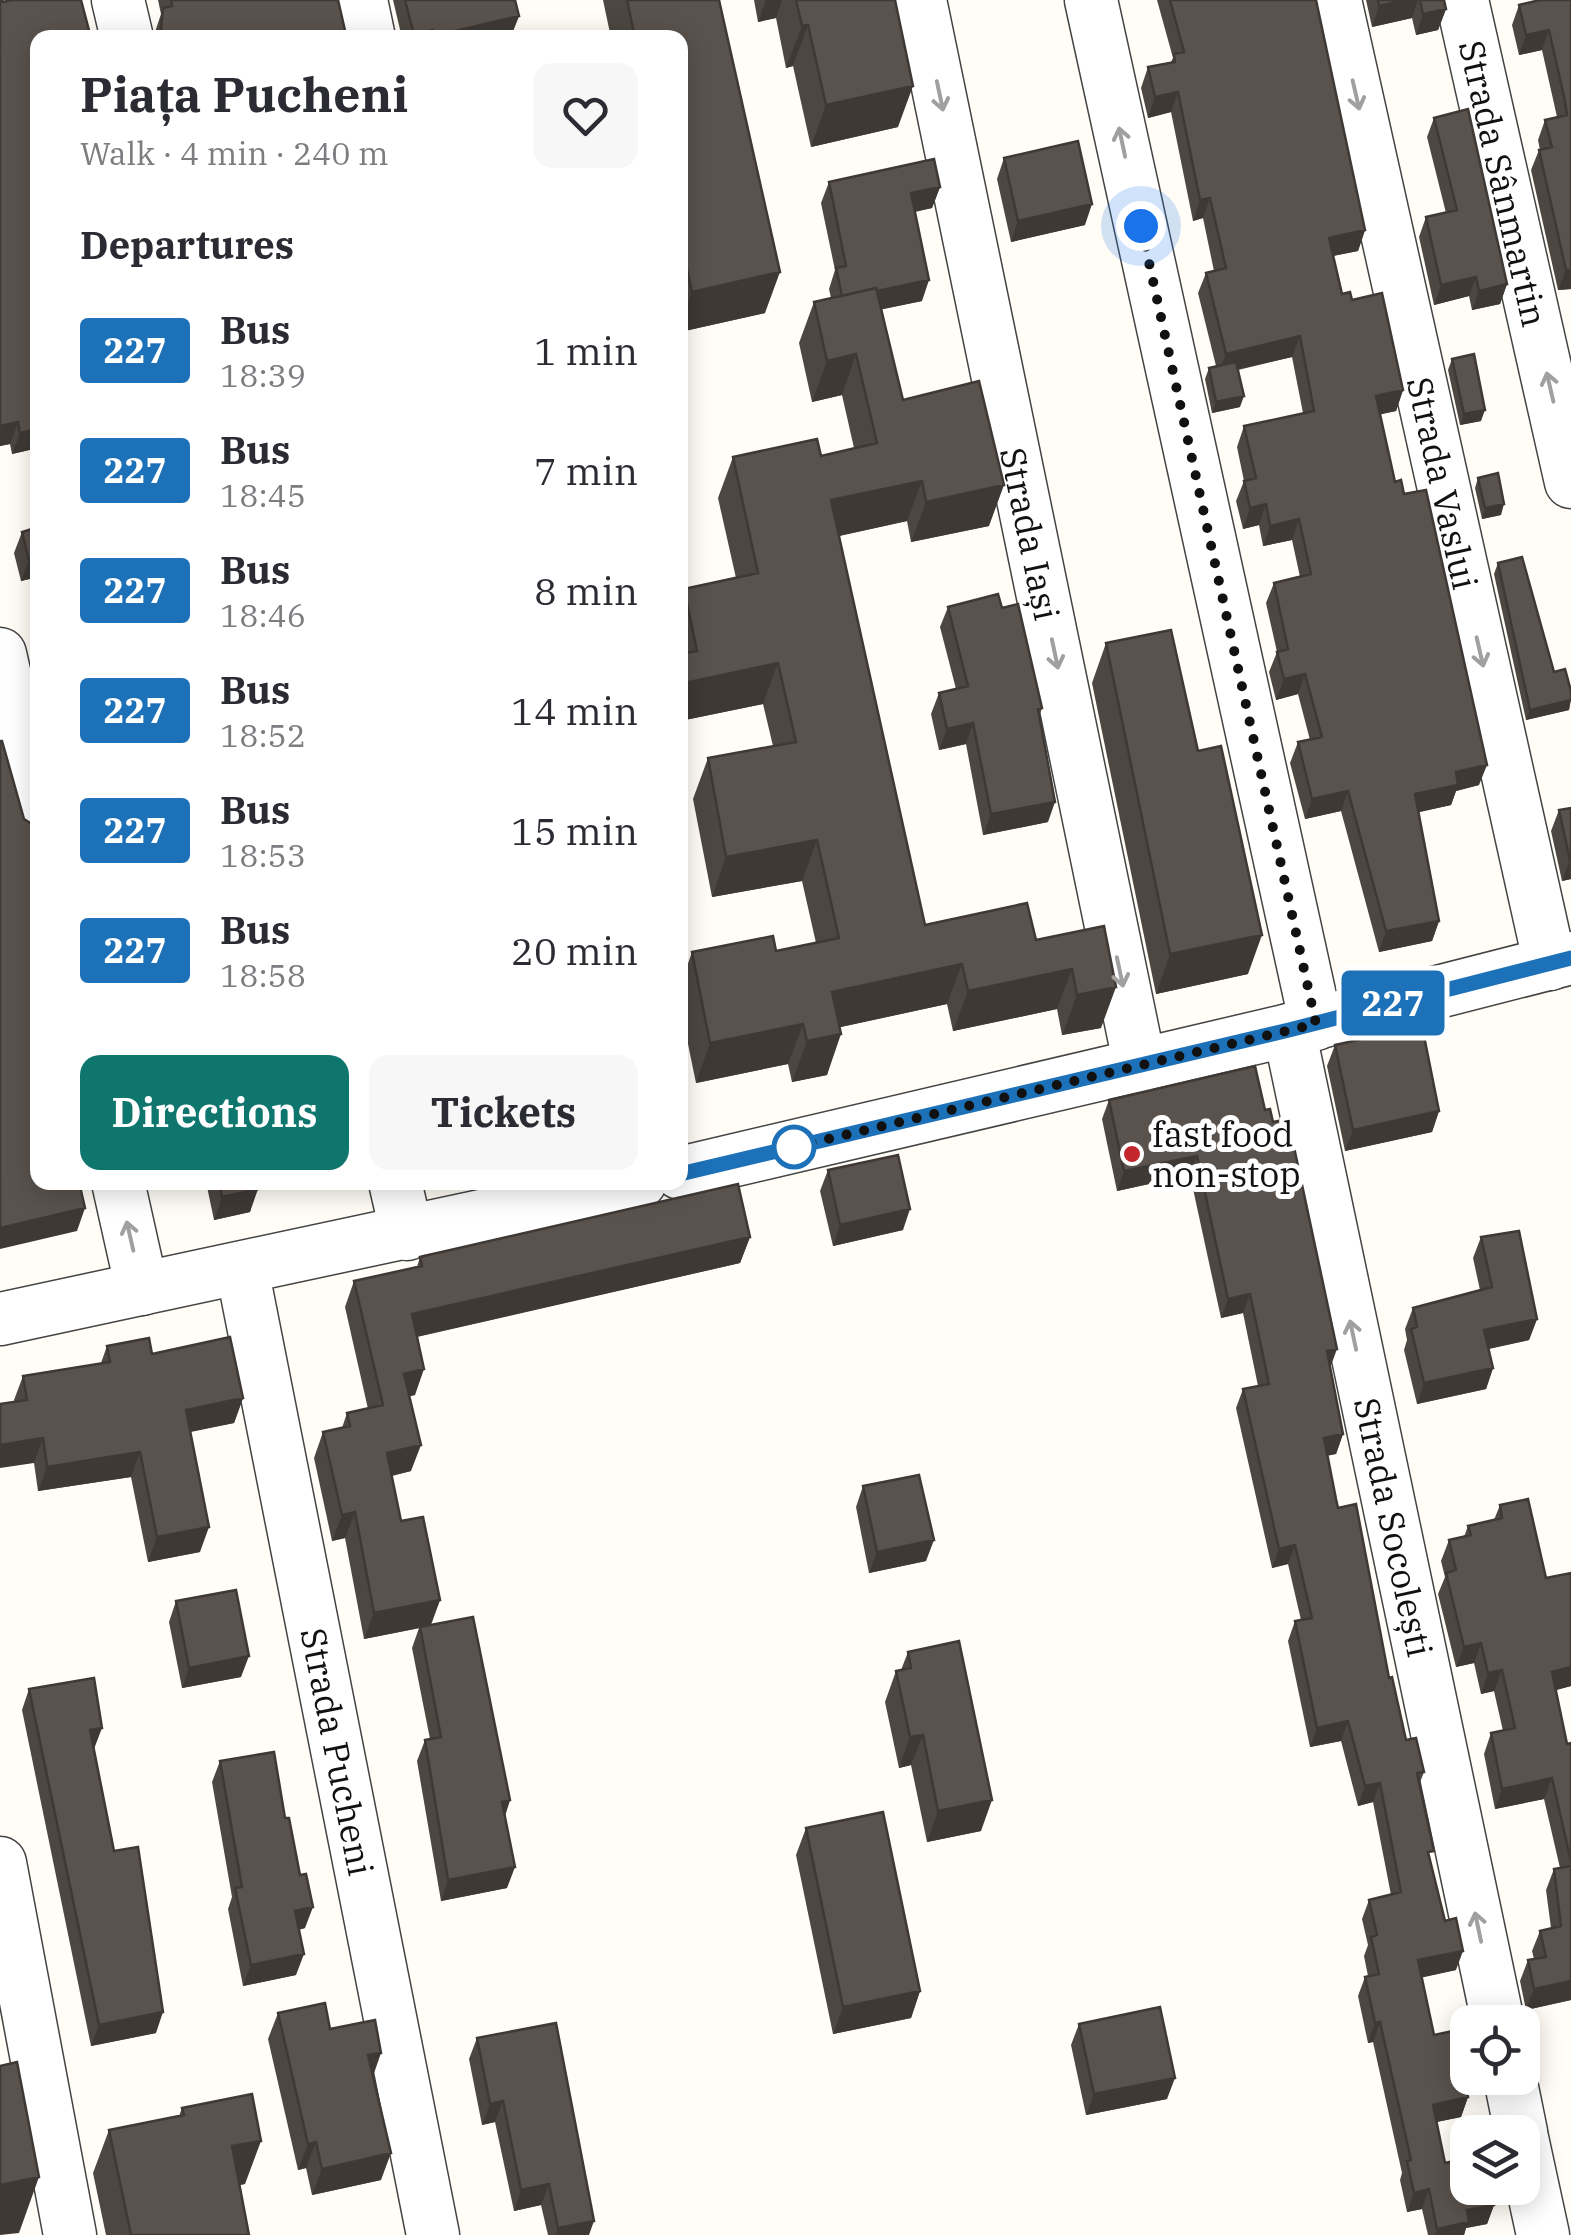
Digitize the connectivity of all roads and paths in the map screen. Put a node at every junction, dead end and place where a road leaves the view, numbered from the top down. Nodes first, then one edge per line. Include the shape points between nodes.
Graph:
1 (118, 0) edge
2 (361, 0) edge
3 (920, 0) edge
4 (1091, 0) edge
5 (1335, 0) edge
6 (1462, 0) edge
7 (125, 30) edge
8 (367, 30) edge
9 (1571, 482) edge
10 (0, 654) edge
11 (30, 787) edge
12 (1560, 961) edge
13 (1302, 1027) junction
14 (1140, 1066) junction
15 (688, 1172) edge
16 (120, 1190) edge
17 (397, 1190) edge
18 (599, 1190) edge
19 (408, 1234) junction
20 (242, 1269) junction
21 (142, 1289) junction
22 (0, 1319) edge
23 (0, 1863) edge
24 (1495, 2005) edge
25 (1537, 2205) edge
26 (70, 2235) edge
27 (433, 2235) edge
28 (1543, 2235) edge

1 - 7 street
2 - 8 street
3 -> 14 street, Strada Iași
13 -> 4 street, Strada Socolești
5 -> 12 street, Strada Vaslui
9 -> 6 street, Strada Sânmartin
10 - 11 street
12 - 13 street
13 - 14 street
24 -> 13 street, Strada Socolești
14 - 15 street
21 -> 16 street
17 - 19 street
18 - 19 street
19 - 20 street
20 - 21 street
20 - 27 street, Strada Pucheni
21 - 22 street
23 - 26 street
25 - 28 street

